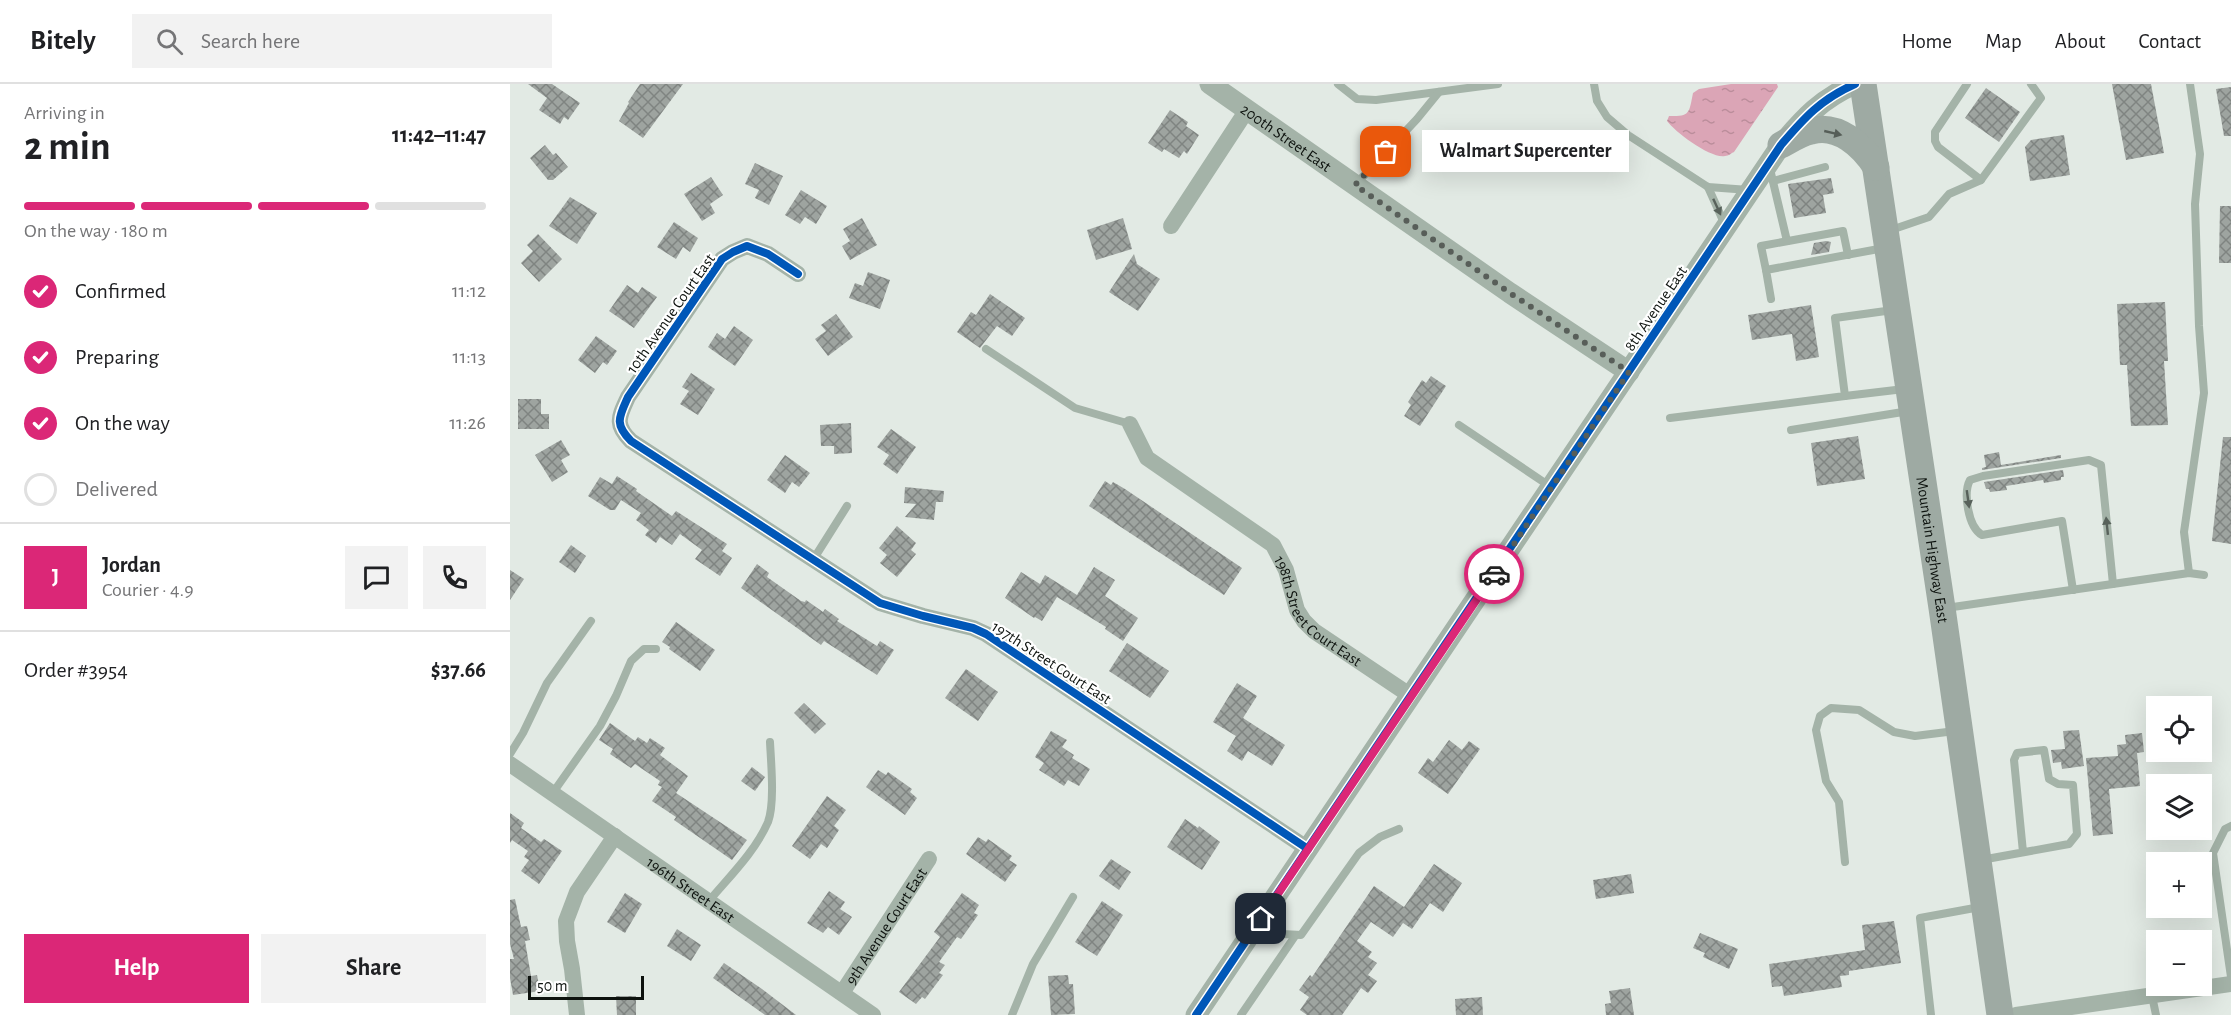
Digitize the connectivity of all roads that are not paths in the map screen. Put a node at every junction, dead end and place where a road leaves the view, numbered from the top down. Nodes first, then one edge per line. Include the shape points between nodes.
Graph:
1 (1210, 84) edge
2 (1338, 84) edge
3 (1498, 84) edge
4 (1594, 84) edge
5 (1855, 84) edge
6 (1863, 84) edge
7 (1967, 84) edge
8 (2031, 84) edge
9 (2190, 84) edge
10 (1439, 92) junction
11 (1247, 110) junction
12 (1774, 163) junction
13 (1825, 167) dead end
14 (1876, 167) junction
15 (1981, 180) junction
16 (1355, 185) junction
17 (1708, 187) junction
18 (1750, 190) junction
19 (1170, 226) dead end
20 (1726, 226) junction
21 (1886, 239) junction
22 (1787, 241) junction
23 (1848, 255) junction
24 (1766, 270) junction
25 (798, 274) dead end
26 (1771, 299) dead end
27 (1897, 310) junction
28 (986, 349) dead end
29 (1629, 372) junction
30 (1845, 396) junction
31 (1910, 399) junction
32 (1670, 418) dead end
33 (1130, 424) joint
34 (1460, 425) dead end
35 (619, 426) joint
36 (1791, 430) dead end
37 (1552, 487) junction
38 (847, 506) dead end
39 (813, 560) junction
40 (2189, 573) junction
41 (2204, 575) dead end
42 (2113, 584) junction
43 (2073, 590) junction
44 (1942, 608) junction
45 (591, 621) dead end
46 (656, 649) dead end
47 (1411, 696) junction
48 (1958, 730) junction
49 (770, 742) dead end
50 (510, 754) edge
51 (510, 764) edge
52 (552, 794) junction
53 (2231, 826) edge
54 (1399, 829) dead end
55 (615, 836) junction
56 (1308, 849) junction
57 (2023, 852) junction
58 (929, 859) dead end
59 (1978, 861) junction
60 (1845, 862) dead end
61 (1074, 897) dead end
62 (708, 901) junction
63 (1984, 906) junction
64 (1261, 919) junction
65 (1295, 936) junction
66 (2231, 977) edge
67 (2231, 984) edge
68 (2212, 987) edge
69 (842, 993) junction
70 (2152, 996) joint
71 (2089, 1010) edge
72 (577, 1015) edge
73 (873, 1015) edge
74 (1011, 1015) edge
75 (1196, 1015) edge
76 (1241, 1015) edge
77 (1931, 1015) edge
78 (2000, 1015) edge
79 (2016, 1015) edge
80 (2156, 1015) edge

1 - 11 street, 200th Street East
2 - 10 lane via 1357,99
3 - 10 lane
4 - 17 lane via 1597,101 1607,117
5 - 12 street, 8th Avenue East via 1806,115
6 - 14 main road, Mountain Highway East
7 - 15 lane via 1935,132 1935,141
8 - 15 lane via 2041,98
9 - 40 lane via 2200,154 2195,204 2204,393 2184,532
10 - 16 lane
11 - 16 street, 200th Street East
11 - 19 street
12 - 13 lane
12 -> 14 main road via 1812,130 1834,132 1855,142
12 - 18 street, 8th Avenue East
12 - 22 lane
14 - 21 main road, Mountain Highway East
15 - 21 lane via 1949,194 1929,217
16 - 29 street, 200th Street East
17 - 18 lane
17 -> 20 lane
18 - 20 street, 8th Avenue East
20 - 29 street, 8th Avenue East
21 - 23 lane
21 - 27 main road, Mountain Highway East
22 - 23 lane via 1843,231
22 - 24 lane via 1761,246
23 - 24 lane
24 - 26 lane
25 - 35 street, 10th Avenue Court East via 768,254 747,246 722,259 628,397
27 - 30 lane via 1835,318
27 - 31 main road, Mountain Highway East
28 - 33 lane via 1075,408
29 - 37 street, 8th Avenue East
30 - 31 lane
30 - 32 lane
31 - 36 lane
31 - 44 main road, Mountain Highway East
33 - 47 street, 198th Street Court East via 1147,458 1273,545 1286,570 1297,610 1314,631
34 - 37 lane
35 - 39 street, 197th Street Court East via 631,441
37 - 47 street, 8th Avenue East
38 - 39 lane
39 - 56 street, 197th Street Court East via 880,603 986,634
40 - 41 lane
40 - 42 lane
42 - 43 lane
42 -> 43 lane via 2101,465 2088,460 1971,480 1966,492 1972,525 1982,535 2062,521
43 - 44 lane
44 - 48 main road, Mountain Highway East
45 - 50 lane via 547,683
46 - 52 lane via 644,649 631,661 600,726
47 - 56 street, 8th Avenue East
48 - 59 main road, Mountain Highway East
48 - 60 lane via 1915,736 1894,732 1859,710 1831,708 1820,716 1816,730 1826,781 1839,802
49 - 62 lane via 772,785 768,820 750,851
51 - 52 street, 196th Street East
52 - 55 street, 196th Street East
53 - 66 lane via 2225,829 2213,853
54 - 65 lane via 1359,853 1305,932
55 - 62 street, 196th Street East
55 - 72 street via 577,892 566,921
56 - 64 street, 8th Avenue East
57 - 57 lane via 2069,843 2077,834 2073,785 2058,784 2049,778 2044,750 2017,753 2013,760
57 - 59 lane
58 - 69 street, 9th Avenue Court East
59 - 63 main road, Mountain Highway East
61 - 74 lane via 1033,964
62 - 69 street, 196th Street East
63 - 77 lane via 1920,918
63 - 78 main road, Mountain Highway East
64 - 65 lane via 1281,934
64 - 75 street, 8th Avenue East
65 - 76 lane
67 - 68 street
69 - 73 street, 196th Street East
70 - 71 street
70 - 80 lane
71 - 79 street

